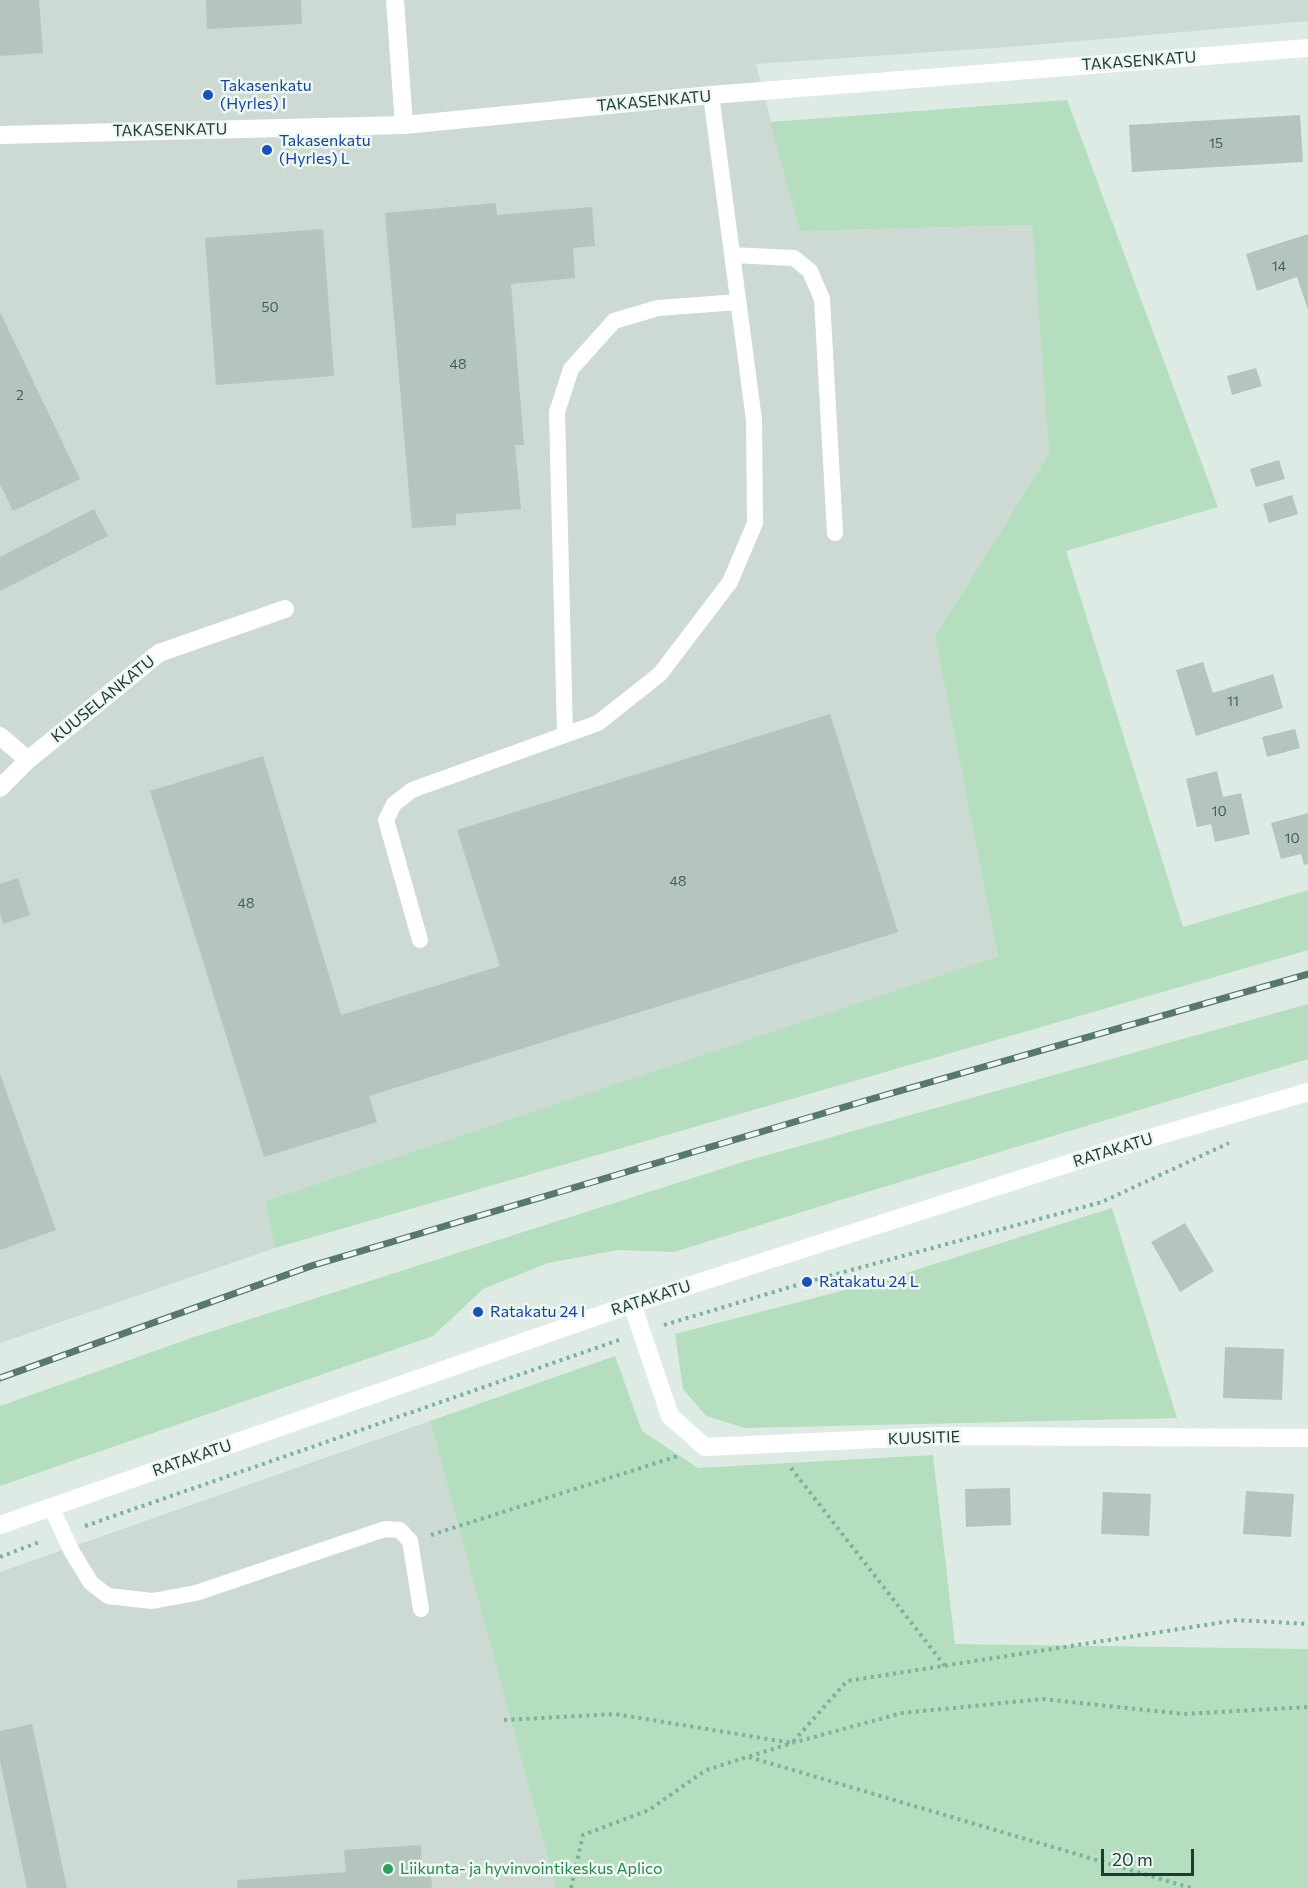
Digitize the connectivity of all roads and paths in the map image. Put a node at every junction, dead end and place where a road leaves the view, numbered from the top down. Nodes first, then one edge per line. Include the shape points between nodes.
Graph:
1 (395, 0) edge
2 (1308, 48) edge
3 (711, 95) junction
4 (404, 125) junction
5 (0, 135) edge
6 (732, 255) junction
7 (738, 302) junction
8 (835, 533) dead end
9 (285, 609) dead end
10 (565, 735) junction
11 (0, 736) edge
12 (28, 760) junction
13 (0, 788) edge
14 (420, 940) dead end
15 (1308, 1092) edge
16 (632, 1304) junction
17 (1308, 1438) edge
18 (772, 1444) junction
19 (705, 1447) junction
20 (51, 1507) junction
21 (0, 1525) edge
22 (410, 1541) junction
23 (421, 1609) dead end
24 (1308, 1624) edge
25 (945, 1666) junction
26 (1308, 1707) edge
27 (504, 1720) dead end
28 (792, 1743) junction
29 (748, 1756) junction
30 (571, 1888) edge
31 (1191, 1888) edge

1 - 4 street
2 - 3 street, TAKASENKATU
3 - 4 street, TAKASENKATU
3 - 6 lane
4 - 5 street, TAKASENKATU
6 - 7 lane
6 - 8 lane via 794,258 810,271 822,299
7 - 10 lane via 754,420 755,523 730,582 660,674 598,723
7 - 10 lane via 658,308 614,321 571,369 557,412
9 - 12 street, KUUSELANKATU via 159,653
10 - 14 lane via 412,790 394,804 386,820
11 - 12 street
12 - 13 street, KUUSELANKATU
15 - 16 street, RATAKATU via 1123,1146
16 - 19 street via 670,1416
16 - 20 street, RATAKATU
17 - 18 street, KUUSITIE via 940,1436
18 - 19 street, KUUSITIE
18 - 25 path
19 - 22 path
20 - 21 street, RATAKATU
20 - 22 lane via 91,1583 108,1596 152,1601 196,1593 385,1529 400,1530
22 - 23 lane
24 - 25 path via 1237,1620
25 - 28 path via 847,1681
26 - 28 path via 1183,1714 1043,1699 902,1713
27 - 28 path via 615,1714
28 - 29 path
29 - 30 path via 706,1770 649,1810 583,1835
29 - 31 path

